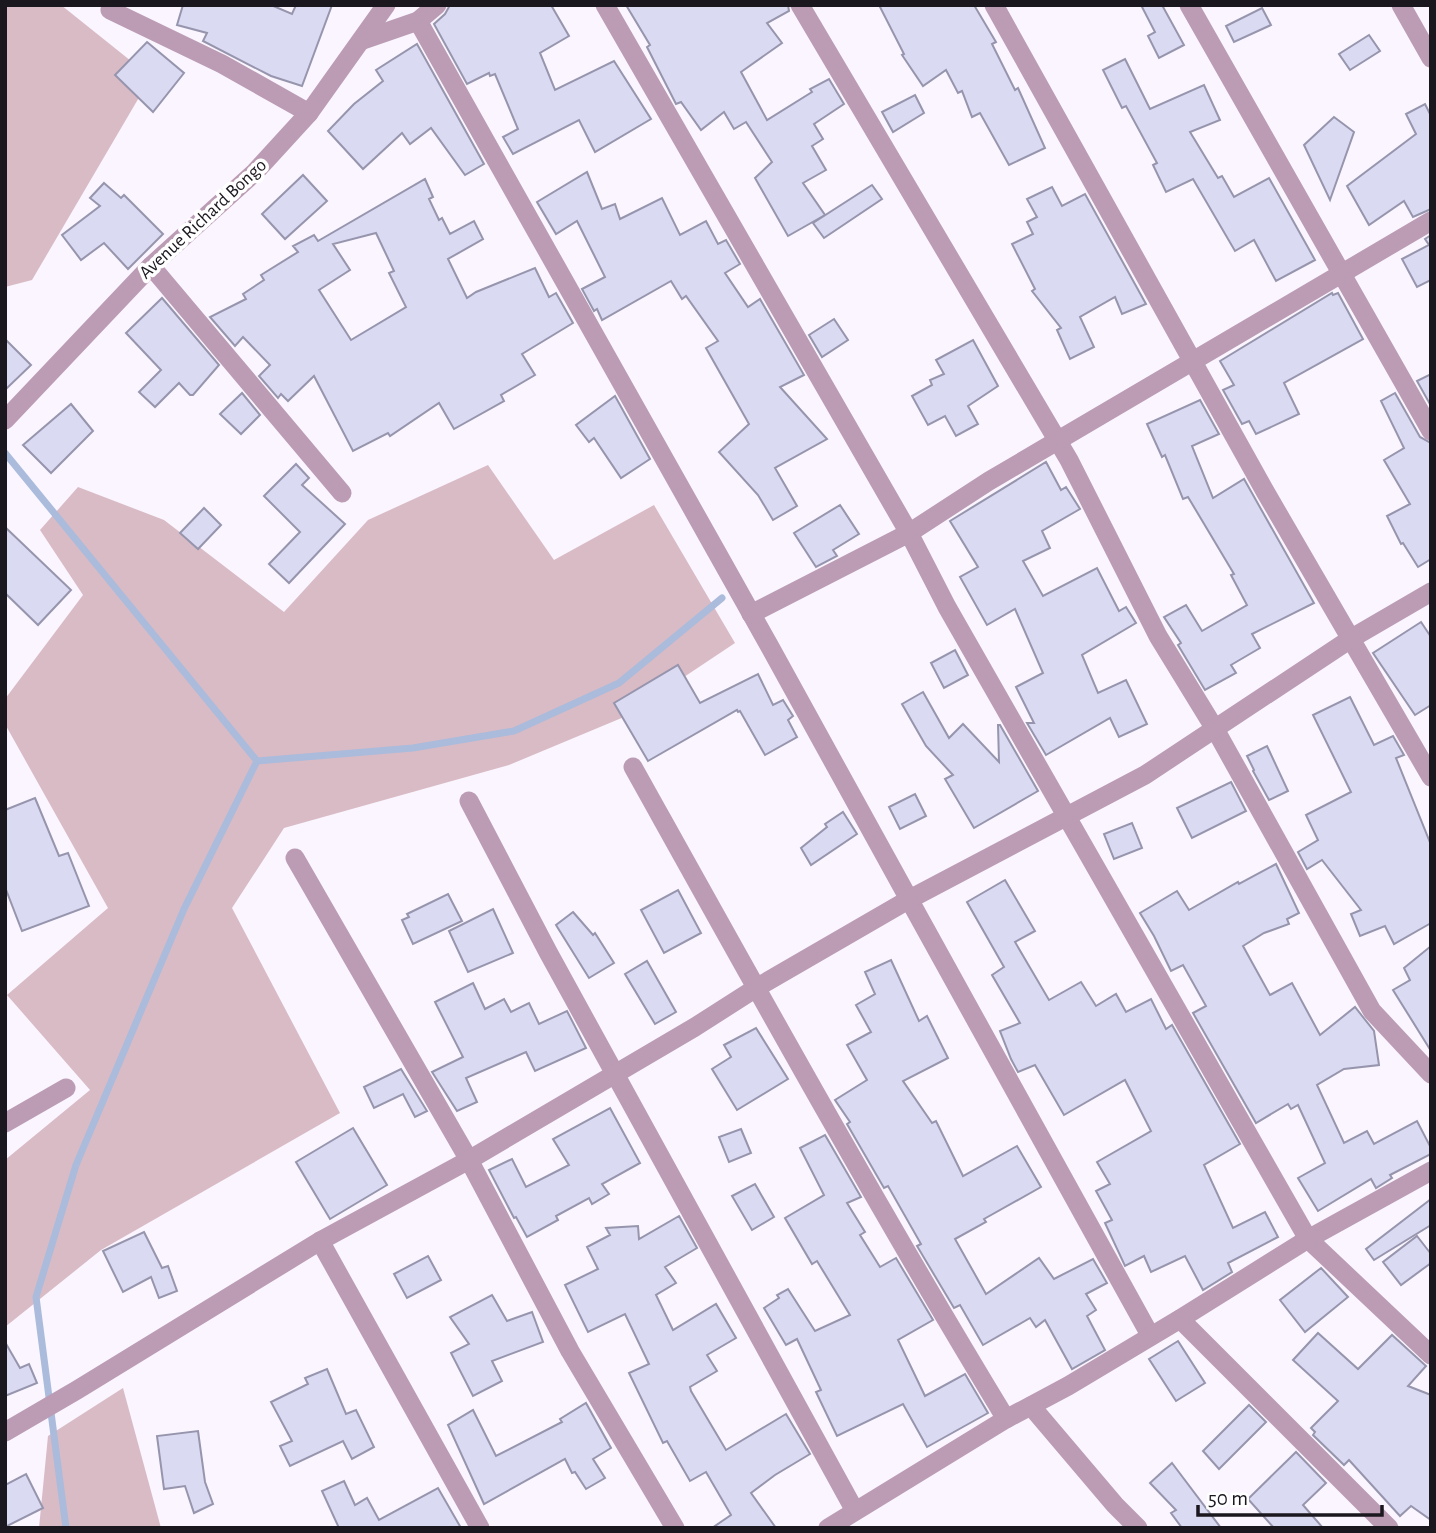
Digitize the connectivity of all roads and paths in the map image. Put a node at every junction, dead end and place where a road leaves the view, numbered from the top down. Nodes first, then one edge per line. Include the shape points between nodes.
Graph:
1 (386, 5) edge
2 (438, 5) edge
3 (605, 5) edge
4 (800, 5) edge
5 (994, 5) edge
6 (1189, 5) edge
7 (1401, 5) edge
8 (110, 10) dead end
9 (418, 21) junction
10 (363, 40) junction
11 (1431, 58) edge
12 (309, 113) junction
13 (1431, 221) edge
14 (150, 266) junction
15 (1343, 274) junction
16 (1193, 362) junction
17 (5, 419) edge
18 (1431, 431) edge
19 (1057, 441) junction
20 (342, 493) dead end
21 (909, 533) junction
22 (1431, 592) edge
23 (751, 614) junction
24 (1352, 638) junction
25 (1215, 729) junction
26 (633, 767) dead end
27 (1431, 777) edge
28 (469, 801) dead end
29 (1067, 815) junction
30 (295, 858) dead end
31 (908, 900) junction
32 (756, 988) junction
33 (616, 1073) junction
34 (1431, 1074) edge
35 (66, 1088) dead end
36 (5, 1123) edge
37 (469, 1160) junction
38 (1431, 1171) edge
39 (1308, 1239) junction
40 (320, 1241) junction
41 (1180, 1319) junction
42 (1150, 1335) junction
43 (1431, 1355) edge
44 (1031, 1406) junction
45 (1006, 1419) junction
46 (5, 1432) edge
47 (855, 1511) junction
48 (480, 1528) edge
49 (675, 1528) edge
50 (828, 1528) edge
51 (1138, 1528) edge
52 (1389, 1528) edge

1 - 10 street, Avenue Richard Bongo
2 - 9 street
3 - 21 street
4 - 19 street
5 - 16 street
6 - 15 street
7 - 11 street
8 - 12 street via 222,64
9 - 10 street
9 - 23 street
10 - 12 street, Avenue Richard Bongo
12 - 14 street, Avenue Richard Bongo via 255,172
13 - 15 street
14 - 17 street, Avenue Richard Bongo
14 - 20 street
15 - 16 street
15 - 18 street
16 - 19 street
16 - 24 street
19 - 21 street
19 - 25 street via 1158,636
21 - 23 street
21 - 29 street
22 - 24 street
23 - 31 street
24 - 25 street
24 - 27 street
25 - 29 street via 1145,775
25 - 34 street via 1372,1011
26 - 32 street
28 - 33 street
29 - 31 street
29 - 39 street
30 - 37 street
31 - 32 street
31 - 42 street
32 - 33 street
32 - 45 street
33 - 37 street
33 - 47 street
35 - 36 street
37 - 40 street
37 - 49 street via 570,1351
38 - 39 street
39 - 41 street
39 - 43 street
40 - 46 street
40 - 48 street
41 - 42 street
41 - 52 street
42 - 44 street
44 - 45 street
44 - 51 street
45 - 47 street
47 - 50 street

